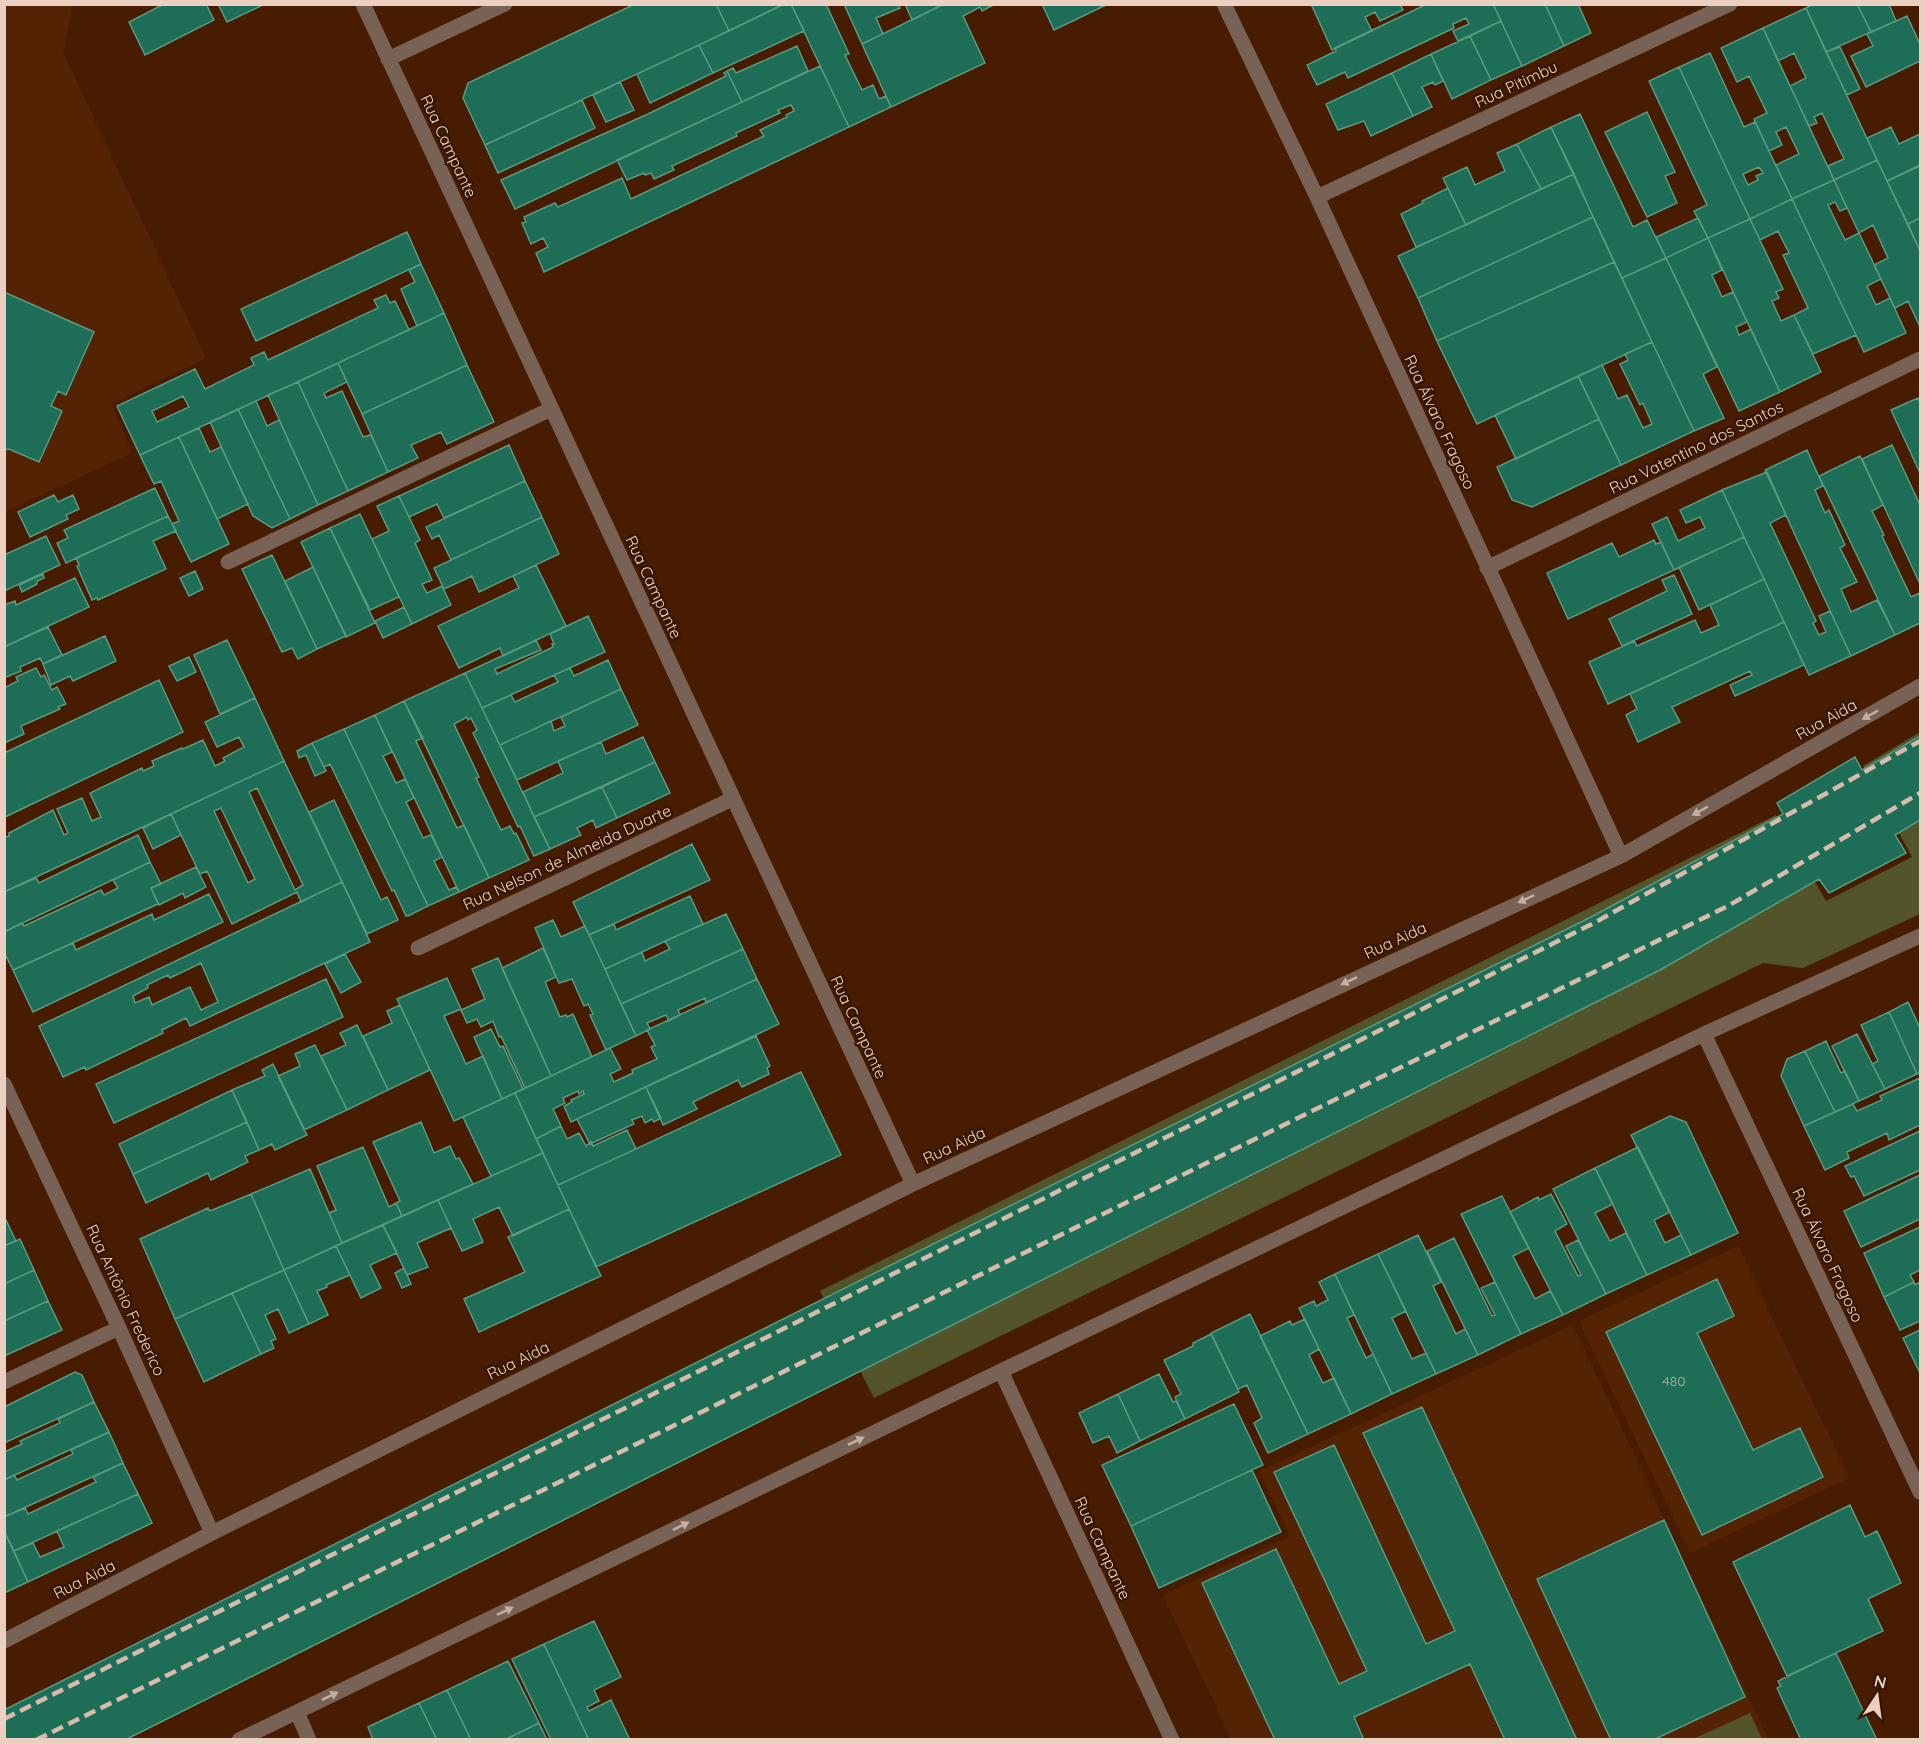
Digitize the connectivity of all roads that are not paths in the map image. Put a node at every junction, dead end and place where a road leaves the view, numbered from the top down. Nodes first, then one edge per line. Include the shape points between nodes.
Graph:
1 (363, 4) edge
2 (505, 4) edge
3 (1224, 4) edge
4 (1730, 4) edge
5 (388, 59) junction
6 (1317, 197) junction
7 (1920, 359) edge
8 (551, 409) junction
9 (228, 562) dead end
10 (1487, 568) junction
11 (1920, 686) edge
12 (732, 799) junction
13 (1621, 856) junction
14 (1920, 936) edge
15 (418, 948) dead end
16 (1704, 1034) junction
17 (4, 1084) edge
18 (913, 1184) junction
19 (119, 1328) junction
20 (1001, 1371) junction
21 (4, 1382) edge
22 (1920, 1492) edge
23 (212, 1533) junction
24 (4, 1641) edge
25 (297, 1712) junction
26 (239, 1740) edge
27 (309, 1740) edge
28 (1172, 1740) edge

1 - 5 street, Rua Campante
2 - 5 street
3 - 6 street, Rua Álvaro Fragoso
4 - 6 street, Rua Pitimbu
5 - 8 street, Rua Campante
6 - 10 street, Rua Álvaro Fragoso
7 - 10 street, Rua Vatentino dos Santos
8 - 9 street
8 - 12 street, Rua Campante
10 - 13 street, Rua Álvaro Fragoso
11 -> 13 street, Rua Aida
12 - 15 street, Rua Nelson de Almeida Duarte
12 - 18 street, Rua Campante
13 -> 18 street, Rua Aida
14 - 16 street
16 - 20 street
16 - 22 street, Rua Álvaro Fragoso
17 - 19 street, Rua Antônio Frederico
18 - 23 street, Rua Aida
19 - 21 street
19 - 23 street, Rua Antônio Frederico
25 -> 20 street
20 - 28 street, Rua Campante
23 - 24 street, Rua Aida
25 - 26 street
25 - 27 street

